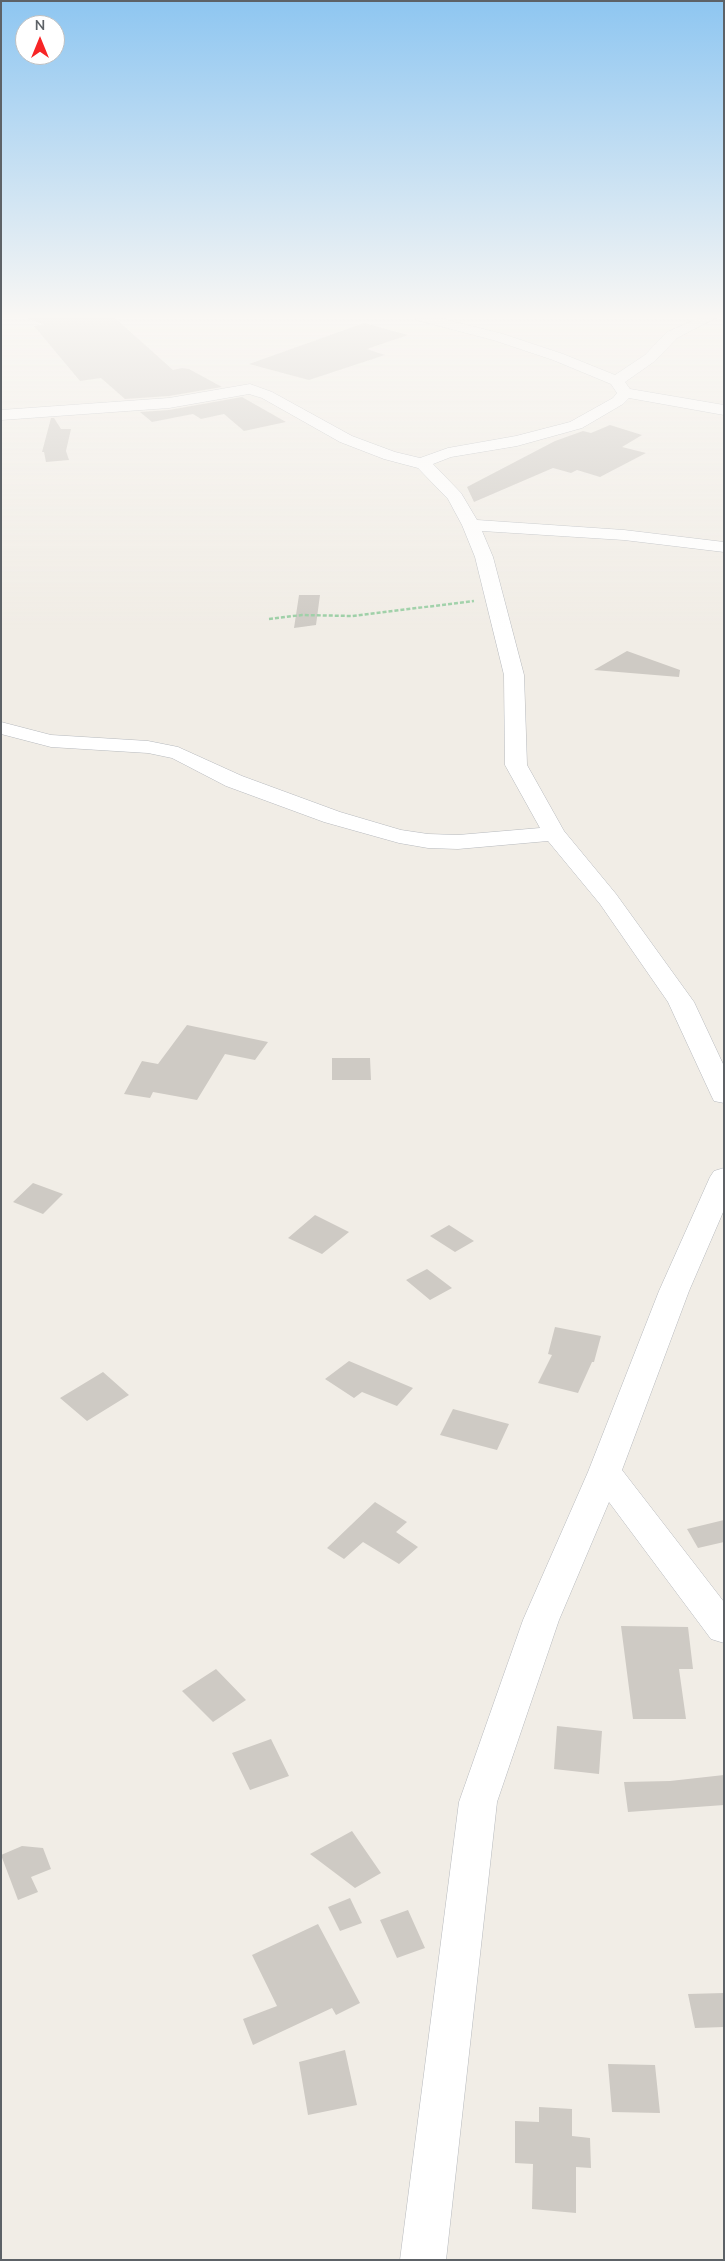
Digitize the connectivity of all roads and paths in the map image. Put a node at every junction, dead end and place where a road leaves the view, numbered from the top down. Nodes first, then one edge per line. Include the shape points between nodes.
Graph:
1 (316, 423) edge
2 (580, 423) edge
3 (424, 464) junction
4 (471, 525) junction
5 (724, 546) edge
6 (494, 598) junction
7 (269, 619) dead end
8 (1, 728) edge
9 (554, 834) junction
10 (724, 1095) edge
11 (724, 1177) edge
12 (605, 1472) junction
13 (724, 1629) edge
14 (423, 2260) edge

1 - 3 street via 346,439 390,456
2 - 3 street via 517,441 448,453
3 - 4 street via 455,497
4 - 5 street via 624,535
4 - 6 street via 484,557
6 - 7 path via 352,616 302,615
6 - 9 street via 514,676 516,765
8 - 9 street via 51,741 148,747 178,753 234,781 332,817 399,836 458,842
9 - 10 street via 608,899 681,1002
11 - 12 street via 674,1291
12 - 13 street
12 - 14 street via 541,1620 478,1802

